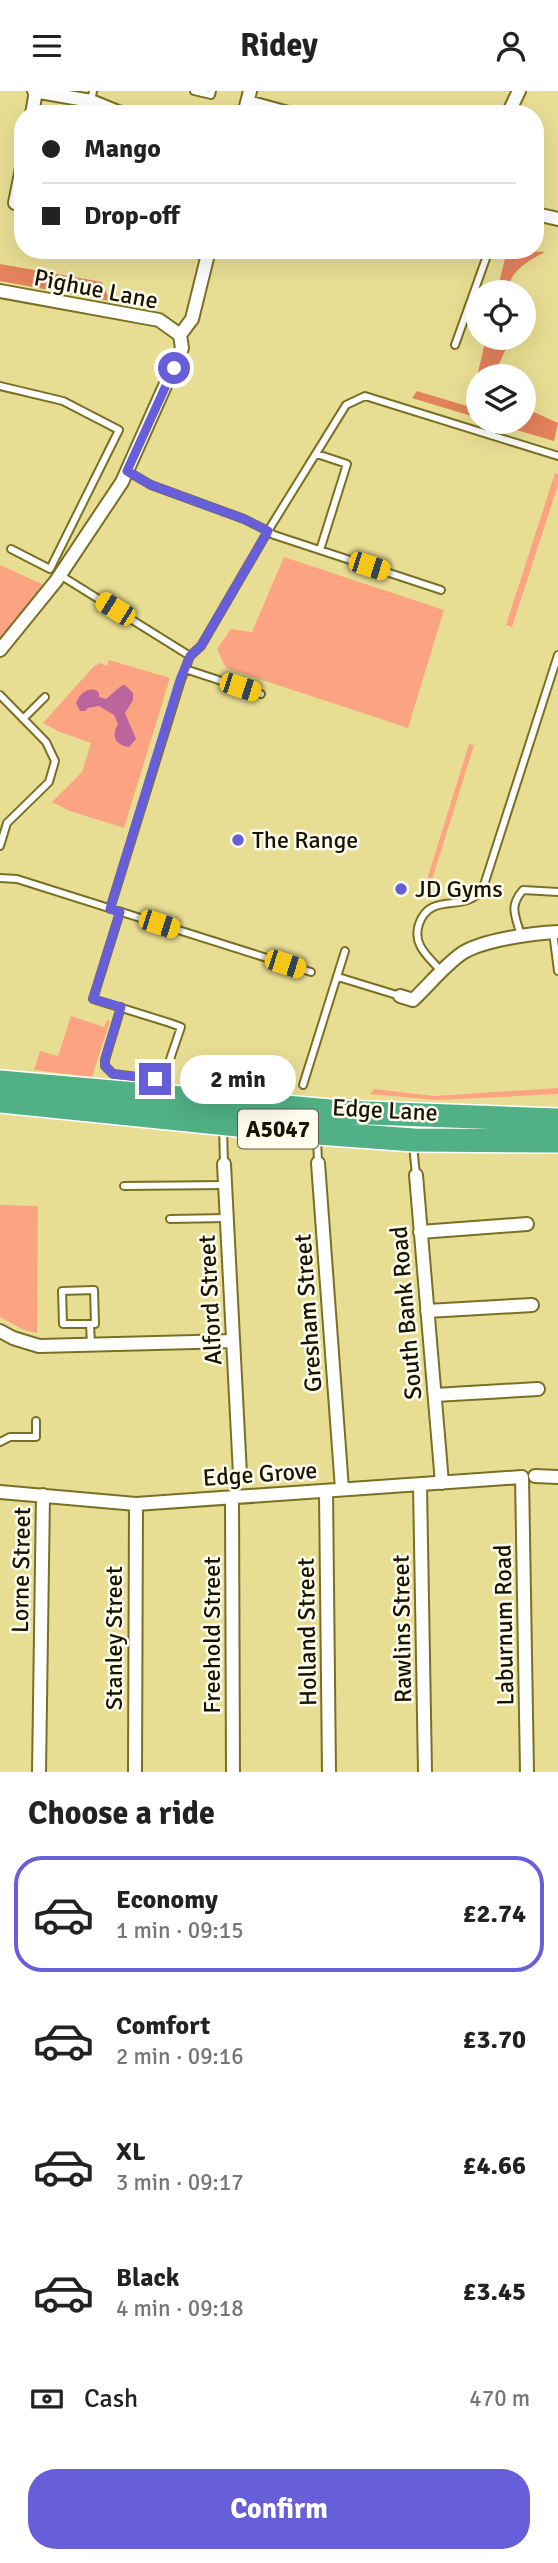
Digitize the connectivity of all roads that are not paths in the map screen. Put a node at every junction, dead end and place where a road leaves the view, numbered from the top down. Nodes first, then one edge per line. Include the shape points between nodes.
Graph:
1 (35, 91) edge
2 (194, 91) edge
3 (212, 91) edge
4 (92, 96) edge
5 (108, 105) edge
6 (207, 259) edge
7 (486, 259) edge
8 (0, 291) edge
9 (180, 335) junction
10 (456, 345) dead end
11 (0, 386) edge
12 (317, 454) junction
13 (558, 456) edge
14 (127, 471) junction
15 (268, 531) junction
16 (10, 549) dead end
17 (320, 550) junction
18 (60, 575) junction
19 (441, 590) dead end
20 (0, 650) edge
21 (558, 655) edge
22 (190, 656) junction
23 (185, 670) junction
24 (261, 694) dead end
25 (0, 695) edge
26 (45, 697) dead end
27 (23, 719) junction
28 (0, 846) edge
29 (2, 877) edge
30 (558, 892) edge
31 (110, 909) junction
32 (120, 912) junction
33 (556, 932) edge
34 (521, 936) junction
35 (345, 951) dead end
36 (441, 971) junction
37 (558, 971) edge
38 (311, 972) dead end
39 (338, 977) junction
40 (400, 996) joint
41 (121, 1007) junction
42 (0, 1082) edge
43 (303, 1085) dead end
44 (0, 1101) edge
45 (558, 1120) edge
46 (223, 1125) junction
47 (317, 1133) junction
48 (414, 1140) junction
49 (558, 1141) edge
50 (319, 1169) joint
51 (224, 1175) junction
52 (416, 1181) joint
53 (124, 1186) dead end
54 (227, 1218) junction
55 (170, 1219) dead end
56 (527, 1224) dead end
57 (419, 1232) junction
58 (532, 1305) dead end
59 (427, 1311) junction
60 (90, 1324) junction
61 (0, 1331) edge
62 (233, 1341) junction
63 (91, 1346) junction
64 (538, 1389) dead end
65 (435, 1395) junction
66 (36, 1421) dead end
67 (0, 1442) edge
68 (240, 1473) dead end
69 (529, 1477) junction
70 (558, 1477) edge
71 (442, 1483) junction
72 (420, 1485) junction
73 (342, 1489) junction
74 (327, 1491) junction
75 (0, 1492) edge
76 (43, 1495) junction
77 (232, 1497) junction
78 (135, 1504) junction
79 (39, 1772) edge
80 (135, 1772) edge
81 (233, 1772) edge
82 (329, 1772) edge
83 (425, 1772) edge
84 (527, 1772) edge

1 - 4 street
2 - 3 lane via 211,95
4 - 5 street
6 - 9 street via 192,319
7 - 10 lane
8 - 9 street, Pighue Lane via 159,320
9 - 14 street via 182,348
11 - 16 lane via 63,401 119,430 50,569
12 - 13 lane via 346,405 365,395
12 - 15 lane
12 - 17 lane via 347,464
14 - 15 lane
14 - 18 street
15 - 17 lane
15 - 22 lane via 201,646
17 - 19 lane
18 - 20 street
18 - 22 lane
21 - 36 lane via 483,888 472,899 436,905 421,917 418,945
22 - 23 lane
23 - 24 lane
23 - 31 lane
25 - 27 lane
26 - 27 lane
27 - 28 lane via 53,751 55,761 49,782 7,823
29 - 31 lane
30 - 34 lane via 523,890 516,898
31 - 32 lane
32 - 38 lane
32 - 41 lane via 93,999
33 - 34 street
33 - 37 lane
34 - 36 street via 464,952
35 - 39 lane
36 - 40 street via 413,1000
39 - 40 lane
39 - 43 lane
41 - 41 lane via 181,1027 166,1071 155,1079 113,1074 105,1066
42 - 45 highway, Edge Lane / A5047 via 342,1112
44 - 46 highway, Edge Lane / A5047
46 - 47 highway, Edge Lane / A5047
46 - 51 lane, Alford Street
47 - 48 highway, Edge Lane / A5047
47 - 50 lane, Gresham Street
48 - 49 highway, Edge Lane / A5047
48 - 52 lane, South Bank Road
50 - 73 street, Gresham Street
51 - 53 lane
51 - 54 street, Alford Street
52 - 57 street, South Bank Road
54 - 55 lane
54 - 62 street, Alford Street
56 - 57 street
57 - 59 street, South Bank Road
58 - 59 street
59 - 65 street, South Bank Road
60 - 60 lane via 63,1325 62,1291 94,1290 95,1324
60 - 63 lane
61 - 63 street via 39,1346
62 - 63 street
62 - 68 street, Alford Street
64 - 65 street
65 - 71 street, South Bank Road
66 - 67 lane via 36,1437 10,1437
69 - 70 street, Edge Grove
69 - 71 street, Edge Grove
69 - 84 street, Laburnum Road
71 - 72 street, Edge Grove
72 - 73 street, Edge Grove
72 - 83 street, Rawlins Street
73 - 74 street, Edge Grove
74 - 77 street, Edge Grove
74 - 82 street, Holland Street
75 - 76 street, Edge Grove
76 - 78 street, Edge Grove
76 - 79 street, Lorne Street
77 - 78 street, Edge Grove
77 - 81 street, Freehold Street
78 - 80 street, Stanley Street

